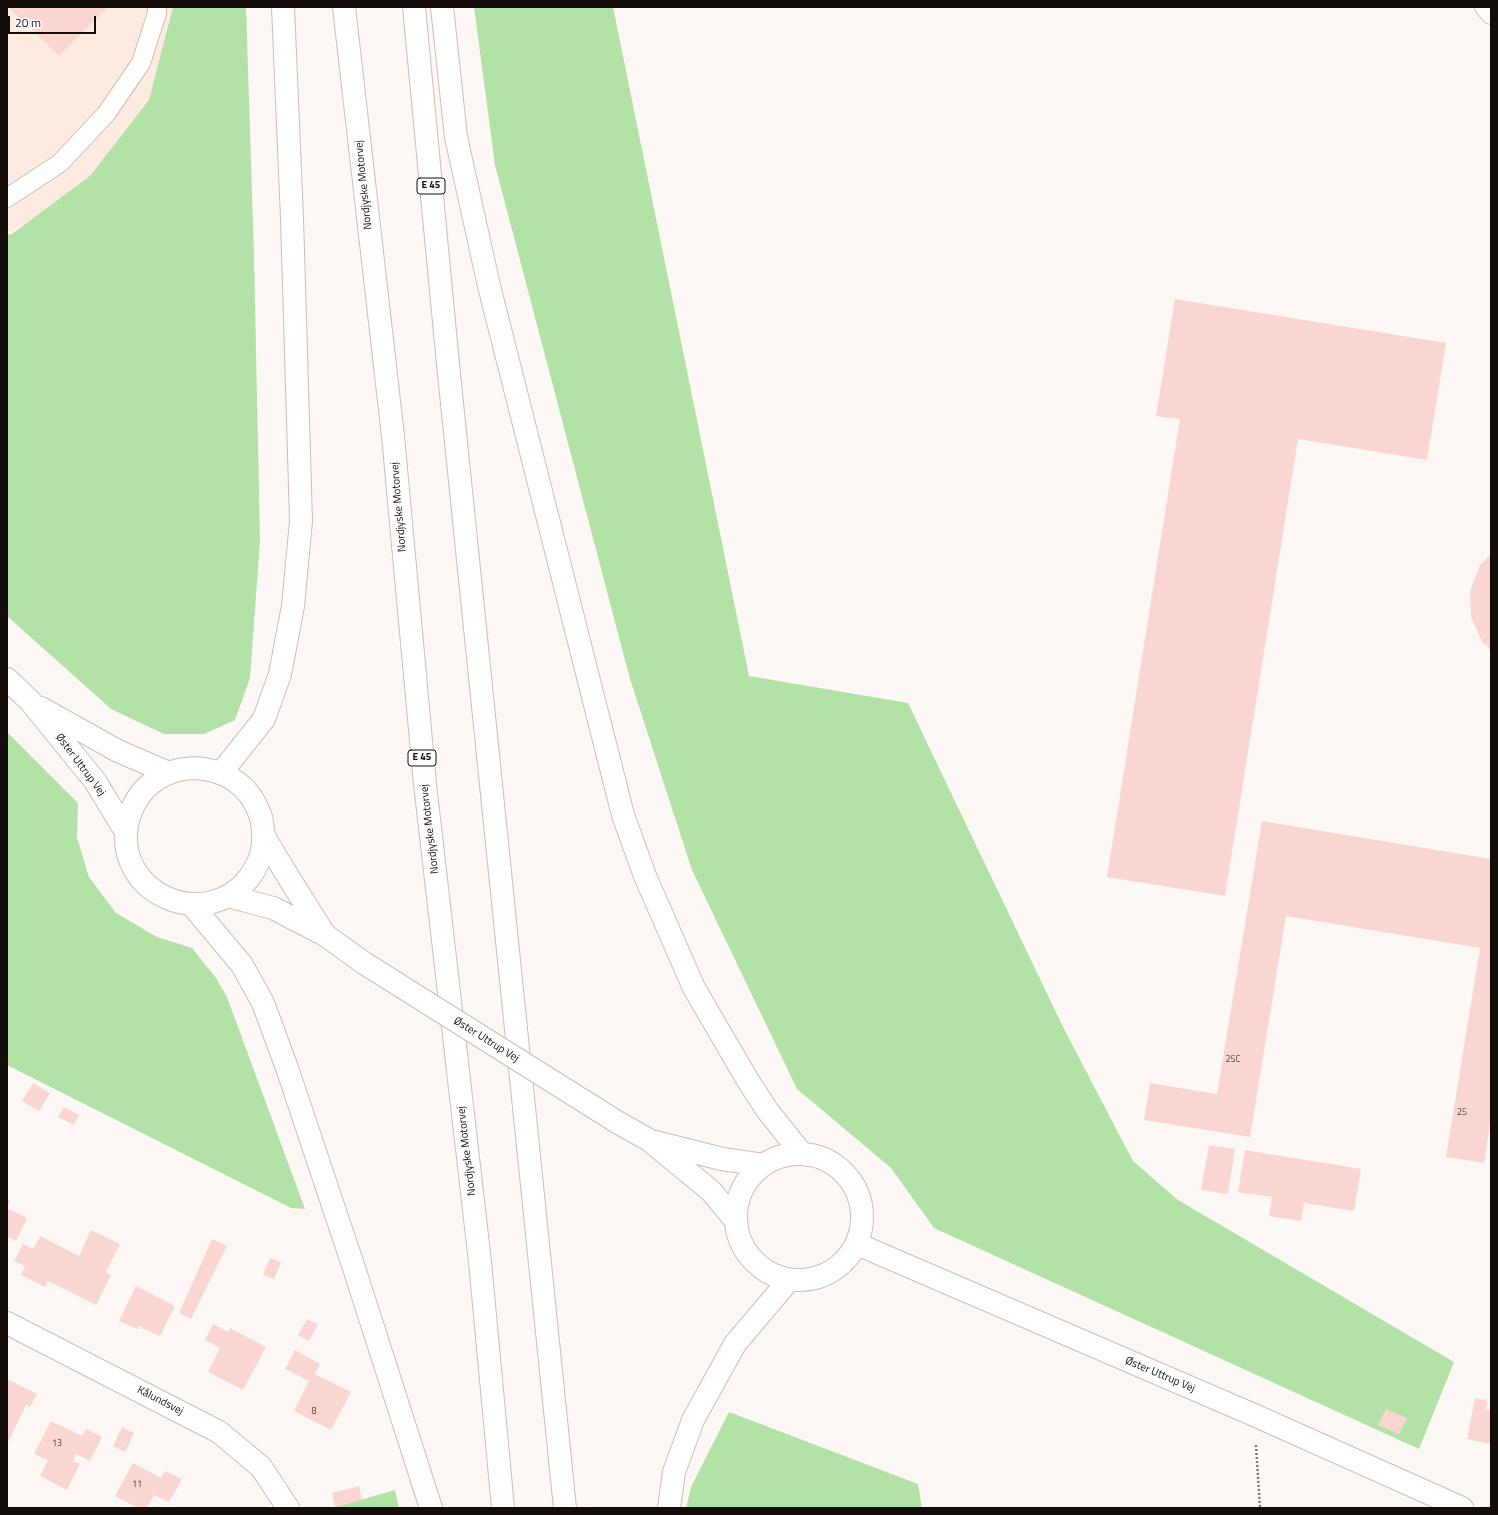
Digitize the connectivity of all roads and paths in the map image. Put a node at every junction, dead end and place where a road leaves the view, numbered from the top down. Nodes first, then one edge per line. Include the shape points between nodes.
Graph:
1 (157, 7) edge
2 (283, 7) edge
3 (344, 7) edge
4 (414, 7) edge
5 (442, 7) edge
6 (1484, 7) edge
7 (1491, 15) edge
8 (7, 198) edge
9 (7, 679) edge
10 (30, 701) junction
11 (169, 773) junction
12 (221, 773) junction
13 (126, 832) junction
14 (263, 836) junction
15 (228, 896) junction
16 (191, 904) junction
17 (325, 935) junction
18 (649, 1140) junction
19 (802, 1154) junction
20 (764, 1165) junction
21 (736, 1221) junction
22 (857, 1244) junction
23 (789, 1280) junction
24 (7, 1322) edge
25 (1254, 1415) junction
26 (288, 1508) edge
27 (431, 1508) edge
28 (503, 1508) edge
29 (565, 1508) edge
30 (669, 1508) edge
31 (1260, 1508) edge
32 (1462, 1508) edge

1 - 8 lane via 140,63 106,114 60,163
2 - 12 main road via 301,521 293,606 280,674 264,719
3 - 28 main road, Nordjyske Motorvej / E 45 via 393,436 425,784 480,1262
4 - 29 main road, E 45
5 - 19 main road via 456,137 487,279 623,815 645,876 694,988 766,1110
6 - 7 lane
9 - 10 main road, Øster Uttrup Vej
10 - 11 main road, Øster Uttrup Vej via 118,752
10 - 13 main road, Øster Uttrup Vej via 96,781
11 - 12 main road via 186,768 204,768
11 - 13 main road via 155,780 135,803
12 - 14 main road via 238,783 252,798 260,816
13 - 16 main road via 128,854 137,873 151,889 170,900
14 - 15 main road via 261,854 254,871 243,885
14 - 17 main road, Øster Uttrup Vej
15 - 16 main road via 210,903
15 - 17 main road, Øster Uttrup Vej via 273,908
16 - 27 main road via 242,965 263,1003 354,1268
17 - 18 main road, Øster Uttrup Vej, bridge via 364,963
18 - 20 main road, Øster Uttrup Vej via 722,1159
18 - 21 main road, Øster Uttrup Vej via 711,1191
19 - 20 main road via 782,1156
19 - 22 main road via 828,1161 840,1168 854,1184 861,1203 863,1224
20 - 21 main road via 751,1175 742,1189
21 - 23 main road via 740,1242 752,1260 769,1273
22 - 23 main road via 846,1261 829,1273 810,1280
22 - 25 main road, Øster Uttrup Vej
23 - 30 main road via 735,1344 693,1420 674,1472
24 - 26 main road, Kålundsvej via 219,1432 261,1467
25 - 31 path
25 - 32 main road, Øster Uttrup Vej

